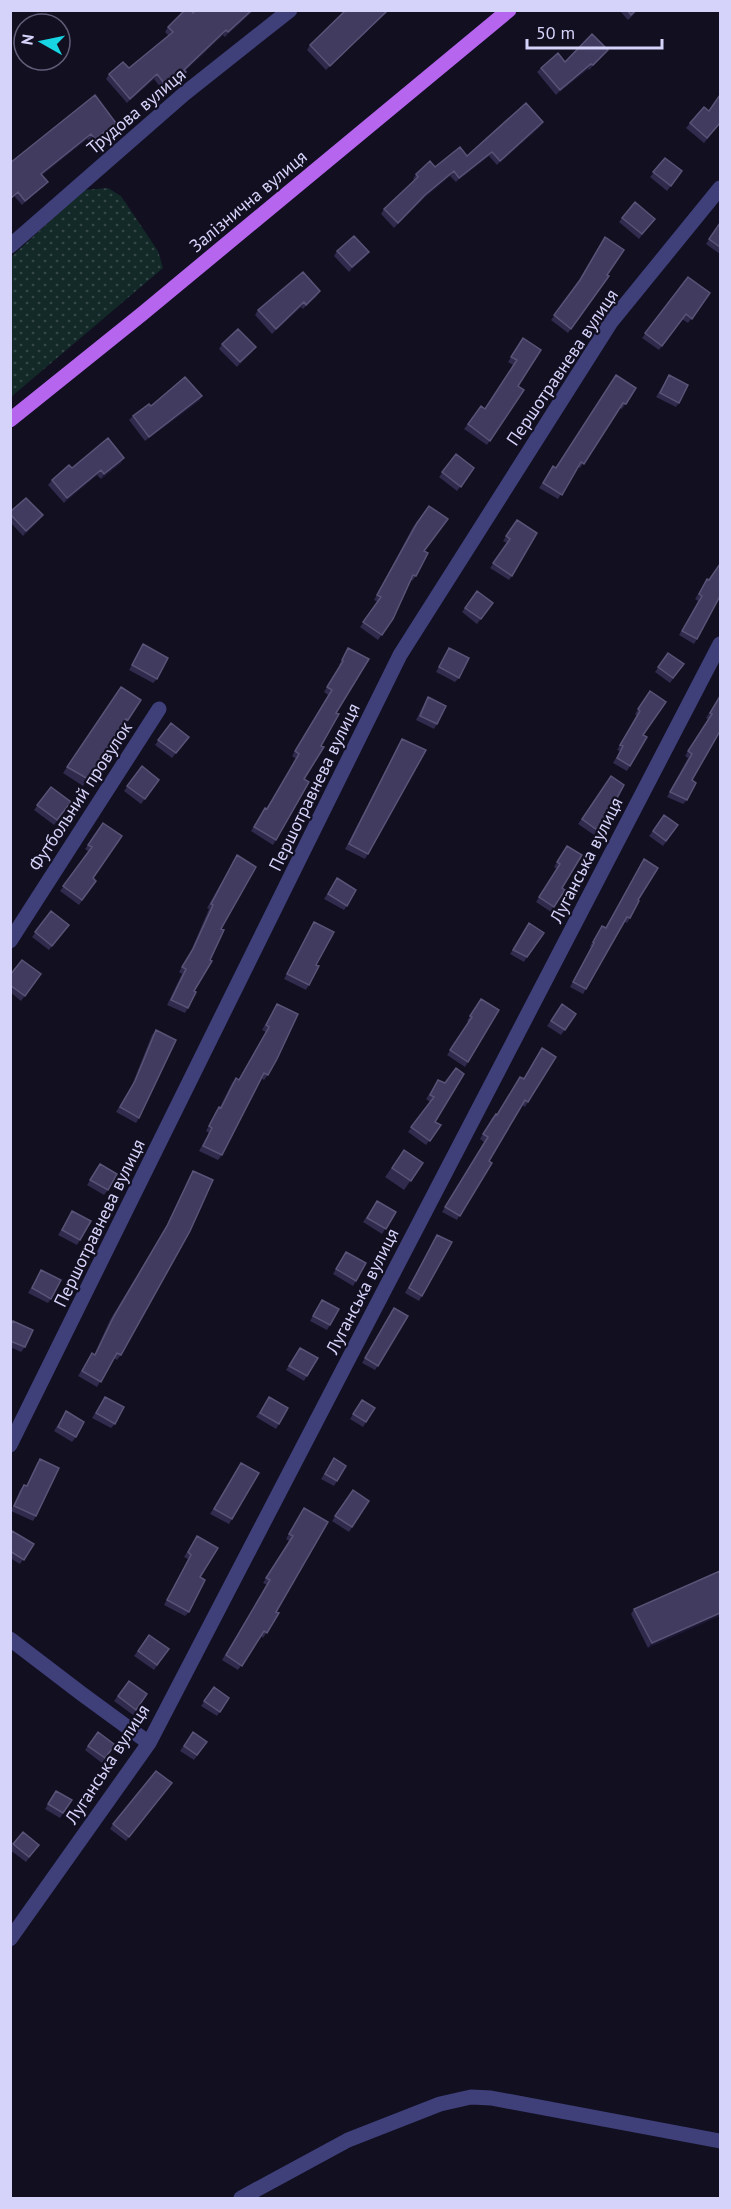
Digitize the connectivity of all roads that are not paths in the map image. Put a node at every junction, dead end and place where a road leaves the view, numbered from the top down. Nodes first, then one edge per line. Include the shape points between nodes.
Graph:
1 (290, 10) edge
2 (509, 10) edge
3 (720, 188) edge
4 (10, 246) edge
5 (10, 420) edge
6 (720, 644) edge
7 (159, 709) dead end
8 (12, 936) edge
9 (10, 1445) edge
10 (10, 1639) edge
11 (149, 1743) junction
12 (10, 1939) edge
13 (720, 2141) edge
14 (241, 2199) edge

1 - 4 street, Трудова вулиця via 184,94
2 - 5 main road, Залізнична вулиця
3 - 9 street, Першотравнева вулиця via 611,322 400,655
6 - 11 street, Луганська вулиця
7 - 8 street, Футбольний провулок
10 - 11 street
11 - 12 street, Луганська вулиця
13 - 14 street via 471,2097 440,2104 348,2140

